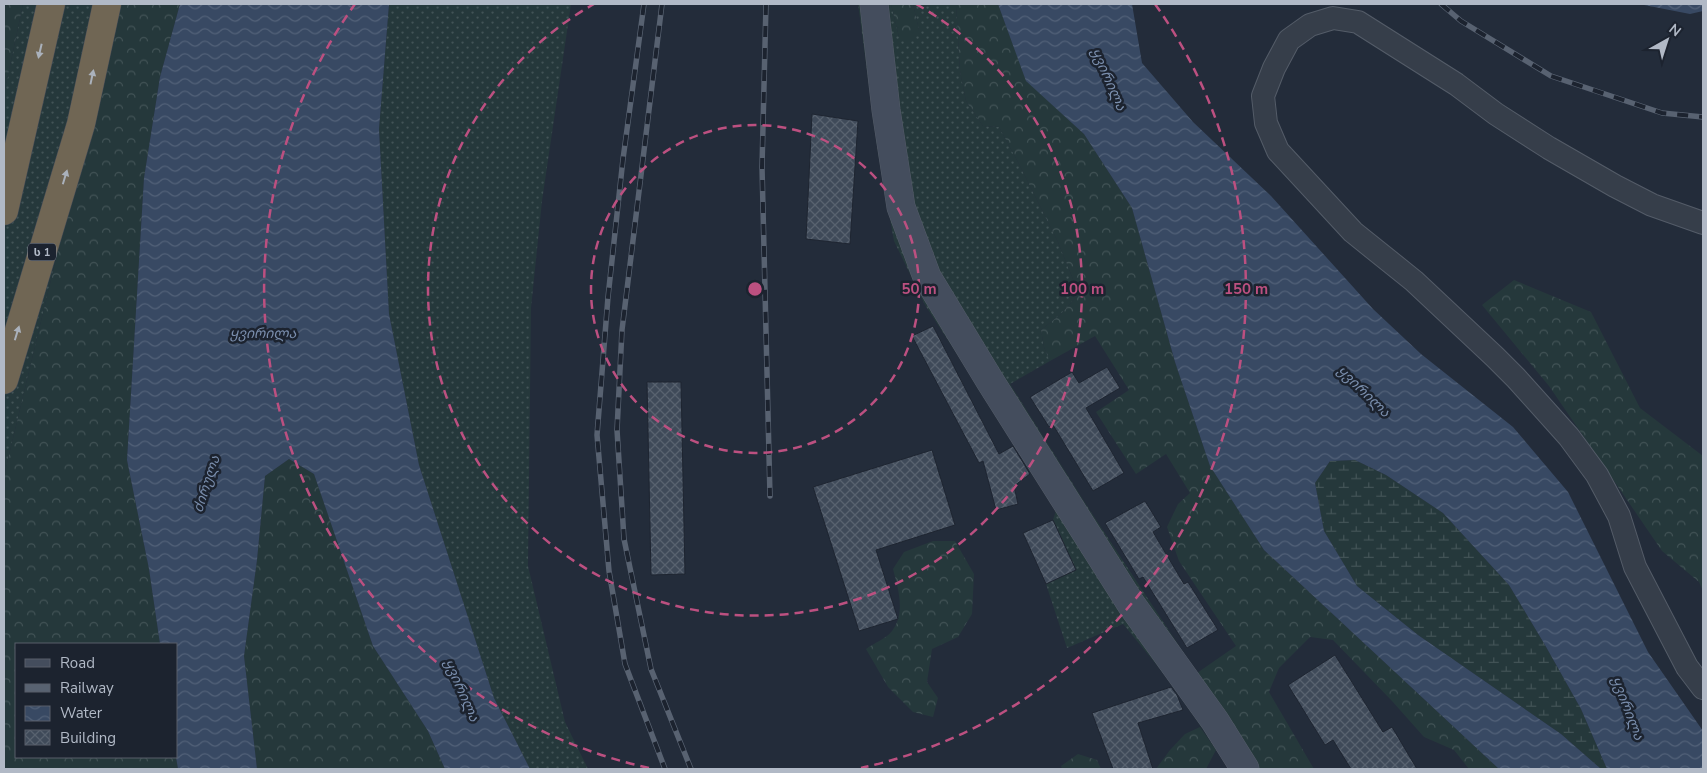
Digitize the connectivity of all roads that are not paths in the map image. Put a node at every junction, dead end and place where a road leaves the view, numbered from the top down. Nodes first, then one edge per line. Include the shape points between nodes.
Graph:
1 (51, 4) edge
2 (107, 4) edge
3 (874, 4) edge
4 (4, 211) edge
5 (1703, 223) edge
6 (4, 380) edge
7 (1703, 688) edge
8 (1245, 769) edge

1 -> 4 highway
6 -> 2 highway, ს 1 via 81,124
3 - 8 street via 901,207 928,277 1131,604 1215,721
5 - 7 street via 1652,205 1549,148 1358,22 1332,18 1310,25 1289,40 1263,96 1266,123 1278,150 1353,232 1414,281 1495,357 1569,437 1597,475 1619,516 1635,567 1687,667

